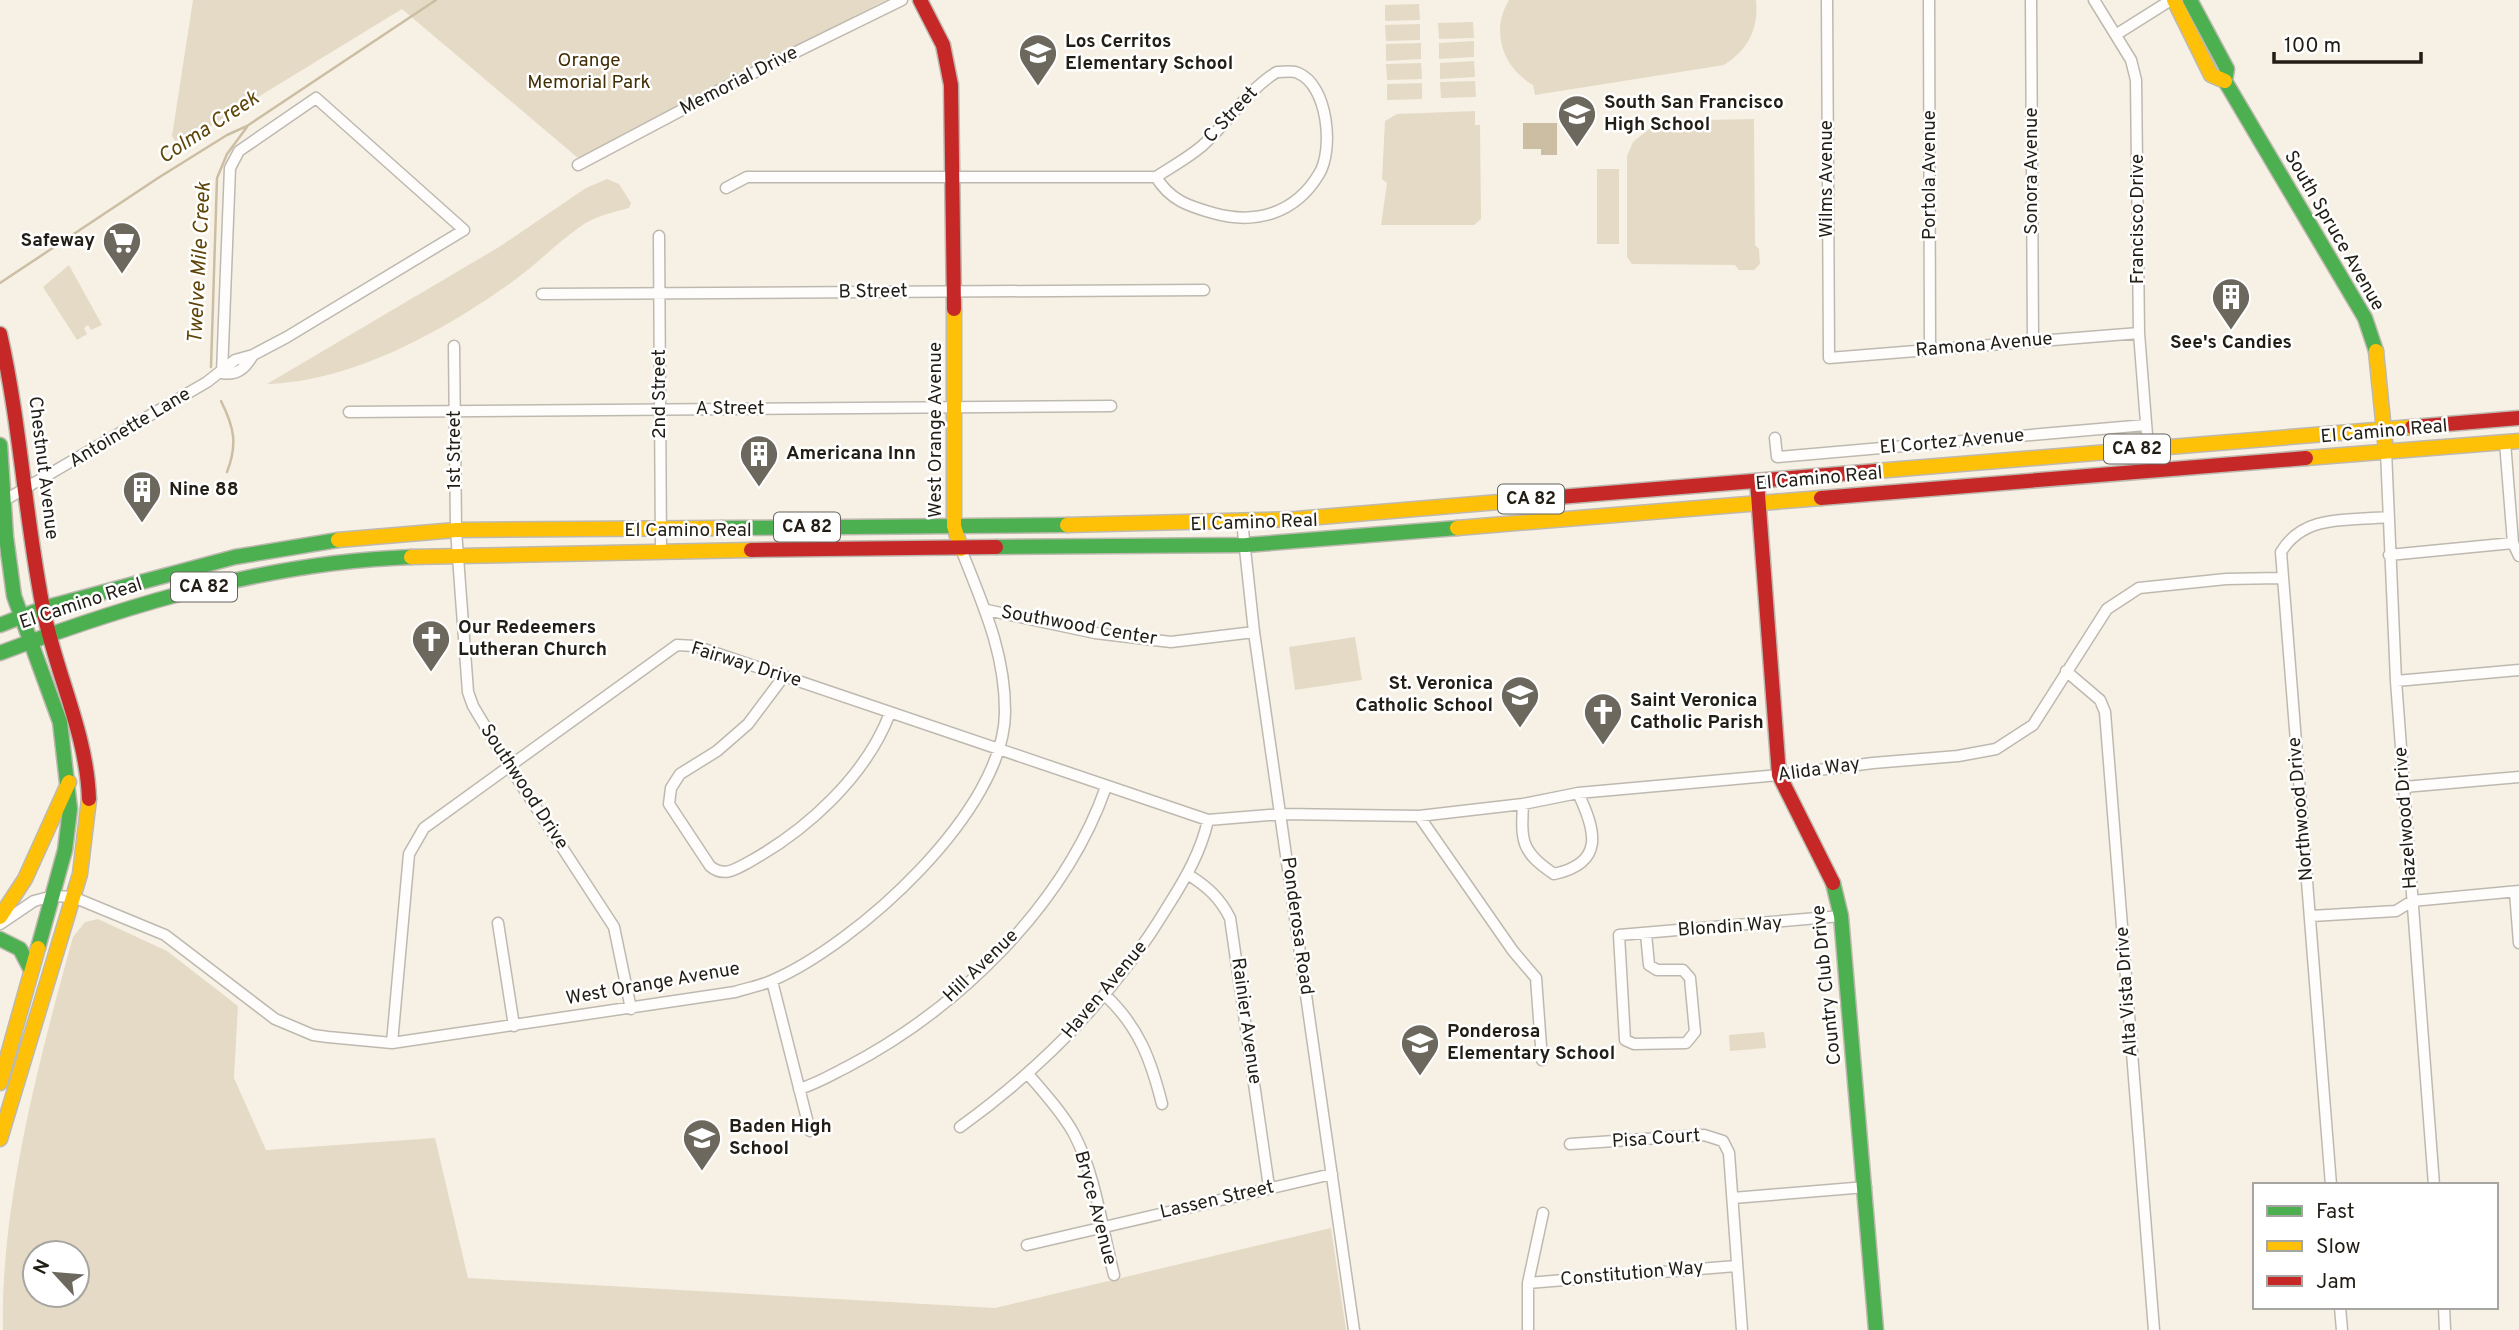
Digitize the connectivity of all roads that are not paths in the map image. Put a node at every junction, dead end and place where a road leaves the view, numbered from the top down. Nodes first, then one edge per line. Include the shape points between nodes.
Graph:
1 (902, 0) edge
2 (920, 0) edge
3 (1827, 0) edge
4 (1929, 0) edge
5 (2031, 0) edge
6 (2094, 0) edge
7 (2173, 0) edge
8 (2190, 0) edge
9 (2117, 34) junction
10 (2225, 81) junction
11 (578, 165) dead end
12 (953, 177) junction
13 (1156, 177) junction
14 (726, 188) dead end
15 (659, 236) dead end
16 (1204, 290) dead end
17 (955, 291) junction
18 (659, 294) junction
19 (542, 295) dead end
20 (2139, 333) junction
21 (0, 334) edge
22 (2033, 341) junction
23 (454, 346) dead end
24 (1930, 350) junction
25 (1829, 358) joint
26 (222, 373) junction
27 (1111, 406) dead end
28 (956, 407) junction
29 (660, 409) junction
30 (455, 411) junction
31 (349, 412) dead end
32 (2519, 418) edge
33 (2146, 425) junction
34 (2385, 429) junction
35 (1775, 438) dead end
36 (2512, 442) edge
37 (0, 445) edge
38 (2148, 448) junction
39 (2386, 452) junction
40 (1757, 481) junction
41 (27, 488) junction
42 (2, 502) edge
43 (1758, 503) junction
44 (2515, 507) edge
45 (2388, 517) junction
46 (1242, 521) junction
47 (954, 526) junction
48 (661, 528) junction
49 (456, 530) junction
50 (2513, 543) junction
51 (1246, 545) junction
52 (961, 549) junction
53 (661, 552) junction
54 (458, 554) junction
55 (2389, 555) junction
56 (2519, 556) edge
57 (2281, 578) junction
58 (44, 608) junction
59 (987, 610) junction
60 (20, 617) junction
61 (0, 625) edge
62 (1254, 632) junction
63 (49, 633) junction
64 (29, 640) junction
65 (0, 653) edge
66 (2519, 670) edge
67 (2066, 671) junction
68 (784, 676) junction
69 (2396, 681) junction
70 (890, 713) junction
71 (998, 749) junction
72 (509, 766) junction
73 (1779, 775) junction
74 (2519, 777) edge
75 (69, 781) junction
76 (1106, 787) junction
77 (2404, 787) junction
78 (1578, 793) junction
79 (1523, 804) junction
80 (1282, 814) junction
81 (1419, 816) junction
82 (1208, 820) junction
83 (1187, 874) junction
84 (2517, 892) edge
85 (53, 896) junction
86 (73, 897) junction
87 (2412, 901) junction
88 (1841, 916) junction
89 (2311, 916) junction
90 (0, 917) edge
91 (498, 923) dead end
92 (0, 924) edge
93 (1646, 934) junction
94 (0, 939) edge
95 (2519, 943) edge
96 (31, 971) junction
97 (772, 981) junction
98 (1105, 995) junction
99 (631, 1009) junction
100 (514, 1027) junction
101 (392, 1043) junction
102 (1542, 1060) dead end
103 (1028, 1074) junction
104 (0, 1083) edge
105 (799, 1089) junction
106 (1162, 1104) dead end
107 (960, 1127) dead end
108 (810, 1131) dead end
109 (0, 1139) edge
110 (1570, 1144) dead end
111 (1332, 1174) junction
112 (2331, 1183) edge
113 (2434, 1183) edge
114 (1269, 1187) junction
115 (1866, 1187) junction
116 (1733, 1198) junction
117 (1543, 1213) dead end
118 (1102, 1227) junction
119 (1027, 1245) dead end
120 (1736, 1266) junction
121 (1114, 1275) dead end
122 (1528, 1283) junction
123 (2340, 1309) edge
124 (2444, 1309) edge
125 (1354, 1330) edge
126 (1528, 1330) edge
127 (1742, 1330) edge
128 (1876, 1330) edge
129 (2154, 1330) edge
130 (2342, 1330) edge
131 (2445, 1330) edge

1 - 11 street, Memorial Drive
2 - 12 main road, West Orange Avenue via 946,57
3 - 25 street, Wilms Avenue
4 - 24 street, Portola Avenue
5 - 22 street, Sonora Avenue
6 - 9 street, Francisco Drive
7 - 9 street
7 - 10 main road, South Spruce Avenue via 2211,75
8 - 10 main road, South Spruce Avenue via 2227,69
9 - 20 street, Francisco Drive via 2136,80
10 - 34 main road, South Spruce Avenue via 2365,318 2379,362
12 - 13 street
12 - 14 street via 747,177
12 - 17 main road, West Orange Avenue
13 - 13 street, C Street via 1201,147 1270,76 1297,72 1319,91 1325,107 1324,162 1319,175 1276,214 1235,219 1184,204 1164,191
15 - 18 street, 2nd Street
16 - 17 street, B Street
17 - 18 street, B Street
17 - 28 main road, West Orange Avenue
18 - 19 street, B Street
18 - 29 street, 2nd Street
20 - 22 street, Ramona Avenue
20 - 33 street, Francisco Drive
21 - 41 main road, Chestnut Avenue
22 - 24 street, Ramona Avenue
23 - 30 street, 1st Street
24 - 25 street, Ramona Avenue
26 - 26 street, Antoinette Lane via 230,168 239,151 316,98 464,230 253,355 240,370
26 - 41 street, Antoinette Lane
27 - 28 street, A Street
28 - 29 street, A Street
28 - 47 main road, West Orange Avenue
29 - 30 street, A Street
29 - 48 street, 2nd Street
30 - 31 street, A Street
30 - 49 street, 1st Street
32 - 34 main road, El Camino Real / CA 82
33 - 35 street, El Cortez Avenue via 1777,457
33 - 38 street, Francisco Drive
34 - 38 main road, El Camino Real / CA 82
34 - 39 main road, South Spruce Avenue
36 - 39 main road, El Camino Real / CA 82
36 - 44 street
37 - 42 main road, Chestnut Avenue
38 - 40 main road, El Camino Real / CA 82
39 - 43 main road, El Camino Real / CA 82
39 - 45 street, Hazelwood Drive
40 - 43 main road, Country Club Drive
40 - 46 main road, El Camino Real / CA 82
41 - 42 street, Antoinette Lane
41 - 58 main road, Chestnut Avenue
42 - 60 main road, Chestnut Avenue
43 - 51 main road, El Camino Real / CA 82
43 - 73 main road, Country Club Drive
44 - 50 street
45 - 55 street, Hazelwood Drive
45 - 57 street, Northwood Drive via 2309,524 2290,537 2281,552
46 - 47 main road, El Camino Real / CA 82
46 - 51 street, Ponderosa Road
47 - 48 main road, El Camino Real / CA 82
47 - 52 main road, West Orange Avenue
48 - 49 main road, El Camino Real / CA 82
48 - 53 street, 2nd Street
49 - 54 street, 1st Street
49 - 58 main road, El Camino Real / CA 82 via 286,546
50 - 55 street
50 - 56 street
51 - 52 main road, El Camino Real / CA 82
51 - 62 street, Ponderosa Road
52 - 53 main road, El Camino Real / CA 82
52 - 59 street, West Orange Avenue
53 - 54 main road, El Camino Real / CA 82
54 - 63 main road, El Camino Real / CA 82 via 388,558 251,577 148,601
54 - 72 street, Southwood Drive via 468,692
55 - 69 street, Hazelwood Drive
57 - 67 street, Alida Way via 2139,588 2107,609
57 - 89 street, Northwood Drive
58 - 60 main road, El Camino Real / CA 82
58 - 63 main road, Chestnut Avenue
59 - 62 street, Southwood Center via 1095,633 1171,642
59 - 71 street, West Orange Avenue via 1001,657 1006,713
60 - 61 main road, El Camino Real / CA 82
60 - 64 main road, Chestnut Avenue
62 - 80 street, Ponderosa Road
63 - 64 main road, El Camino Real / CA 82
63 - 86 main road, Chestnut Avenue via 88,771 88,832
64 - 65 main road, El Camino Real / CA 82
64 - 75 main road, Chestnut Avenue via 60,722
66 - 69 street
67 - 73 street, Alida Way via 2033,725 1996,749
67 - 129 street, Alta Vista Drive via 2101,700 2105,712
68 - 70 street, Fairway Drive
68 - 70 street via 748,724 680,774 671,788 669,804 710,866 720,873 762,855 820,810 861,763
68 - 72 street, Fairway Drive via 695,646 677,645
69 - 77 street, Hazelwood Drive
70 - 71 street, Fairway Drive
71 - 76 street, Fairway Drive
71 - 97 street, West Orange Avenue via 963,818 910,881 845,937
72 - 99 street, Southwood Drive via 614,927
72 - 101 street, Fairway Drive via 414,840
73 - 78 street, Alida Way
73 - 88 main road, Country Club Drive via 1833,883
74 - 77 street
75 - 85 main road, Chestnut Avenue via 69,829
75 - 90 main road via 25,879
76 - 82 street, Fairway Drive
76 - 105 street, Hill Avenue via 1072,859 1015,935 912,1028 875,1052
77 - 87 street, Hazelwood Drive
78 - 79 street, Alida Way
78 - 79 street via 1592,823 1593,841 1585,861 1570,871 1554,874 1533,860 1523,843
79 - 81 street, Alida Way
80 - 81 street, Alida Way
80 - 82 street, Fairway Drive
80 - 111 street, Ponderosa Road
81 - 102 street via 1536,978
82 - 83 street, Haven Avenue
83 - 98 street, Haven Avenue via 1149,938
83 - 114 street, Rainier Avenue via 1210,890 1230,918
84 - 87 street
84 - 95 street
85 - 86 street, West Orange Avenue
85 - 92 street via 34,901
85 - 96 main road, Chestnut Avenue
86 - 101 street, West Orange Avenue via 165,935 275,1019 313,1035
86 - 109 main road, Chestnut Avenue
87 - 89 street via 2396,911
87 - 113 street, Hazelwood Drive
88 - 93 street, Blondin Way
88 - 115 main road, Country Club Drive
89 - 112 street, Northwood Drive
91 - 100 street
93 - 93 street, Blondin Way via 1619,935 1625,1040 1634,1044 1689,1041 1695,1032 1690,978 1683,970 1657,970 1649,965
94 - 96 main road via 25,953
96 - 104 main road, Chestnut Avenue
97 - 99 street, West Orange Avenue via 735,992
97 - 105 street
98 - 103 street, Haven Avenue
98 - 106 street via 1138,1032
99 - 100 street, West Orange Avenue
100 - 101 street, West Orange Avenue
103 - 107 street, Haven Avenue
103 - 118 street, Bryce Avenue via 1073,1133
105 - 108 street
110 - 116 street, Pisa Court via 1711,1135 1727,1147
111 - 114 street, Lassen Street
111 - 125 street, Ponderosa Road
114 - 118 street, Lassen Street
115 - 116 street
115 - 128 main road, Country Club Drive
116 - 120 street, Pisa Court
117 - 122 street
118 - 119 street, Lassen Street
118 - 121 street, Bryce Avenue
120 - 122 street, Constitution Way
120 - 127 street, Pisa Court
122 - 126 street
123 - 130 street
124 - 131 street

